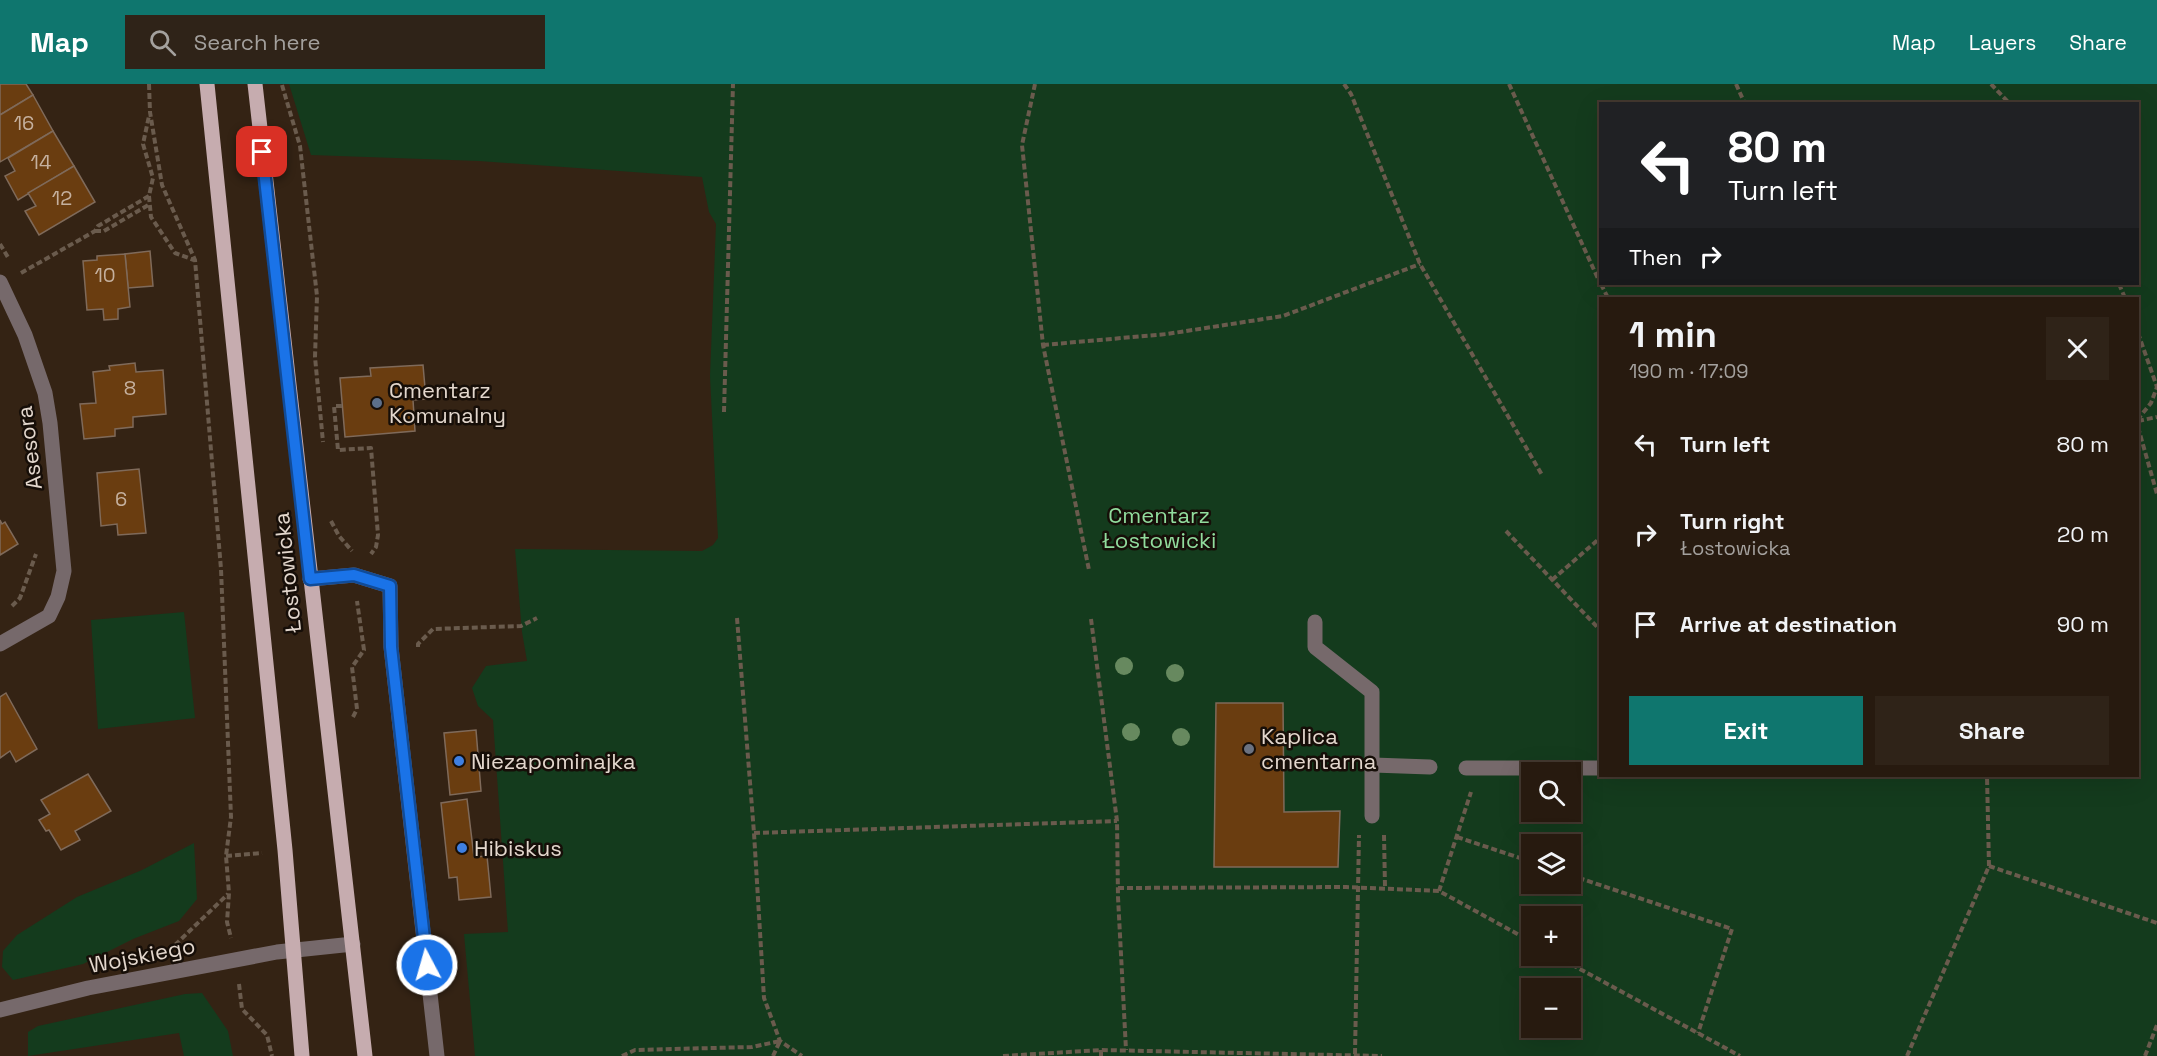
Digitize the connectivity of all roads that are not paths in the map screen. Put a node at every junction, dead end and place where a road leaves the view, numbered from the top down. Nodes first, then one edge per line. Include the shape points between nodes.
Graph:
1 (207, 84) edge
2 (255, 84) edge
3 (0, 282) edge
4 (310, 579) junction
5 (1316, 622) dead end
6 (0, 644) edge
7 (1373, 765) junction
8 (1430, 767) dead end
9 (1472, 768) road end
10 (1599, 768) edge
11 (1372, 816) dead end
12 (353, 944) junction
13 (294, 951) junction
14 (0, 1010) edge
15 (302, 1056) edge
16 (365, 1056) edge
17 (437, 1056) edge

1 - 13 main road, Łostowicka
2 - 4 main road, Łostowicka
3 - 6 street, Asesora via 45,393 64,571 49,616
4 - 12 main road, Łostowicka
4 - 17 street via 354,575 390,586 391,647
5 - 7 street via 1316,647 1372,692
7 - 8 street
7 - 11 street
9 - 10 street
12 - 13 street, Wojskiego
12 - 16 main road, Łostowicka
13 - 14 street, Wojskiego via 88,988
13 - 15 main road, Łostowicka

